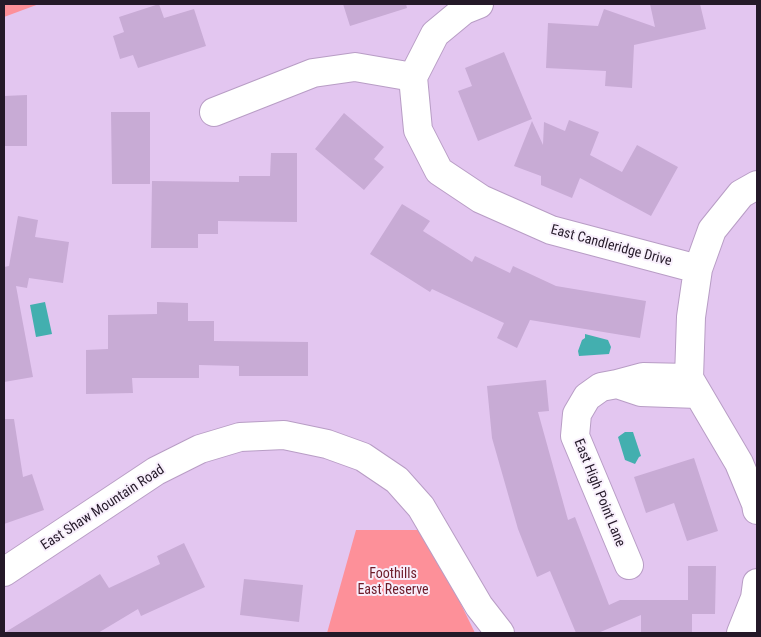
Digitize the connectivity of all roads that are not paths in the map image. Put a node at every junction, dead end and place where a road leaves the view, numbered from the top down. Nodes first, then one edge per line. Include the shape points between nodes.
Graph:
1 (479, 4) edge
2 (413, 77) junction
3 (214, 112) dead end
4 (757, 185) edge
5 (698, 269) junction
6 (693, 386) junction
7 (757, 510) edge
8 (629, 565) dead end
9 (4, 572) edge
10 (757, 583) edge
11 (500, 633) edge
12 (741, 633) edge

1 - 2 street via 464,10 435,34
2 - 3 street via 354,67 313,73
2 - 5 street, East Candleridge Drive via 418,130 439,171 482,199 550,230
4 - 5 street via 741,194 712,230
5 - 6 street via 691,317
6 - 7 street via 739,463
6 - 8 street, East High Point Lane via 643,377 601,388 587,397 578,414 575,436
9 - 11 street, East Shaw Mountain Road via 156,471 200,449 240,437 284,435 326,444 363,457 398,480 421,507 478,606
10 - 12 street via 755,598

